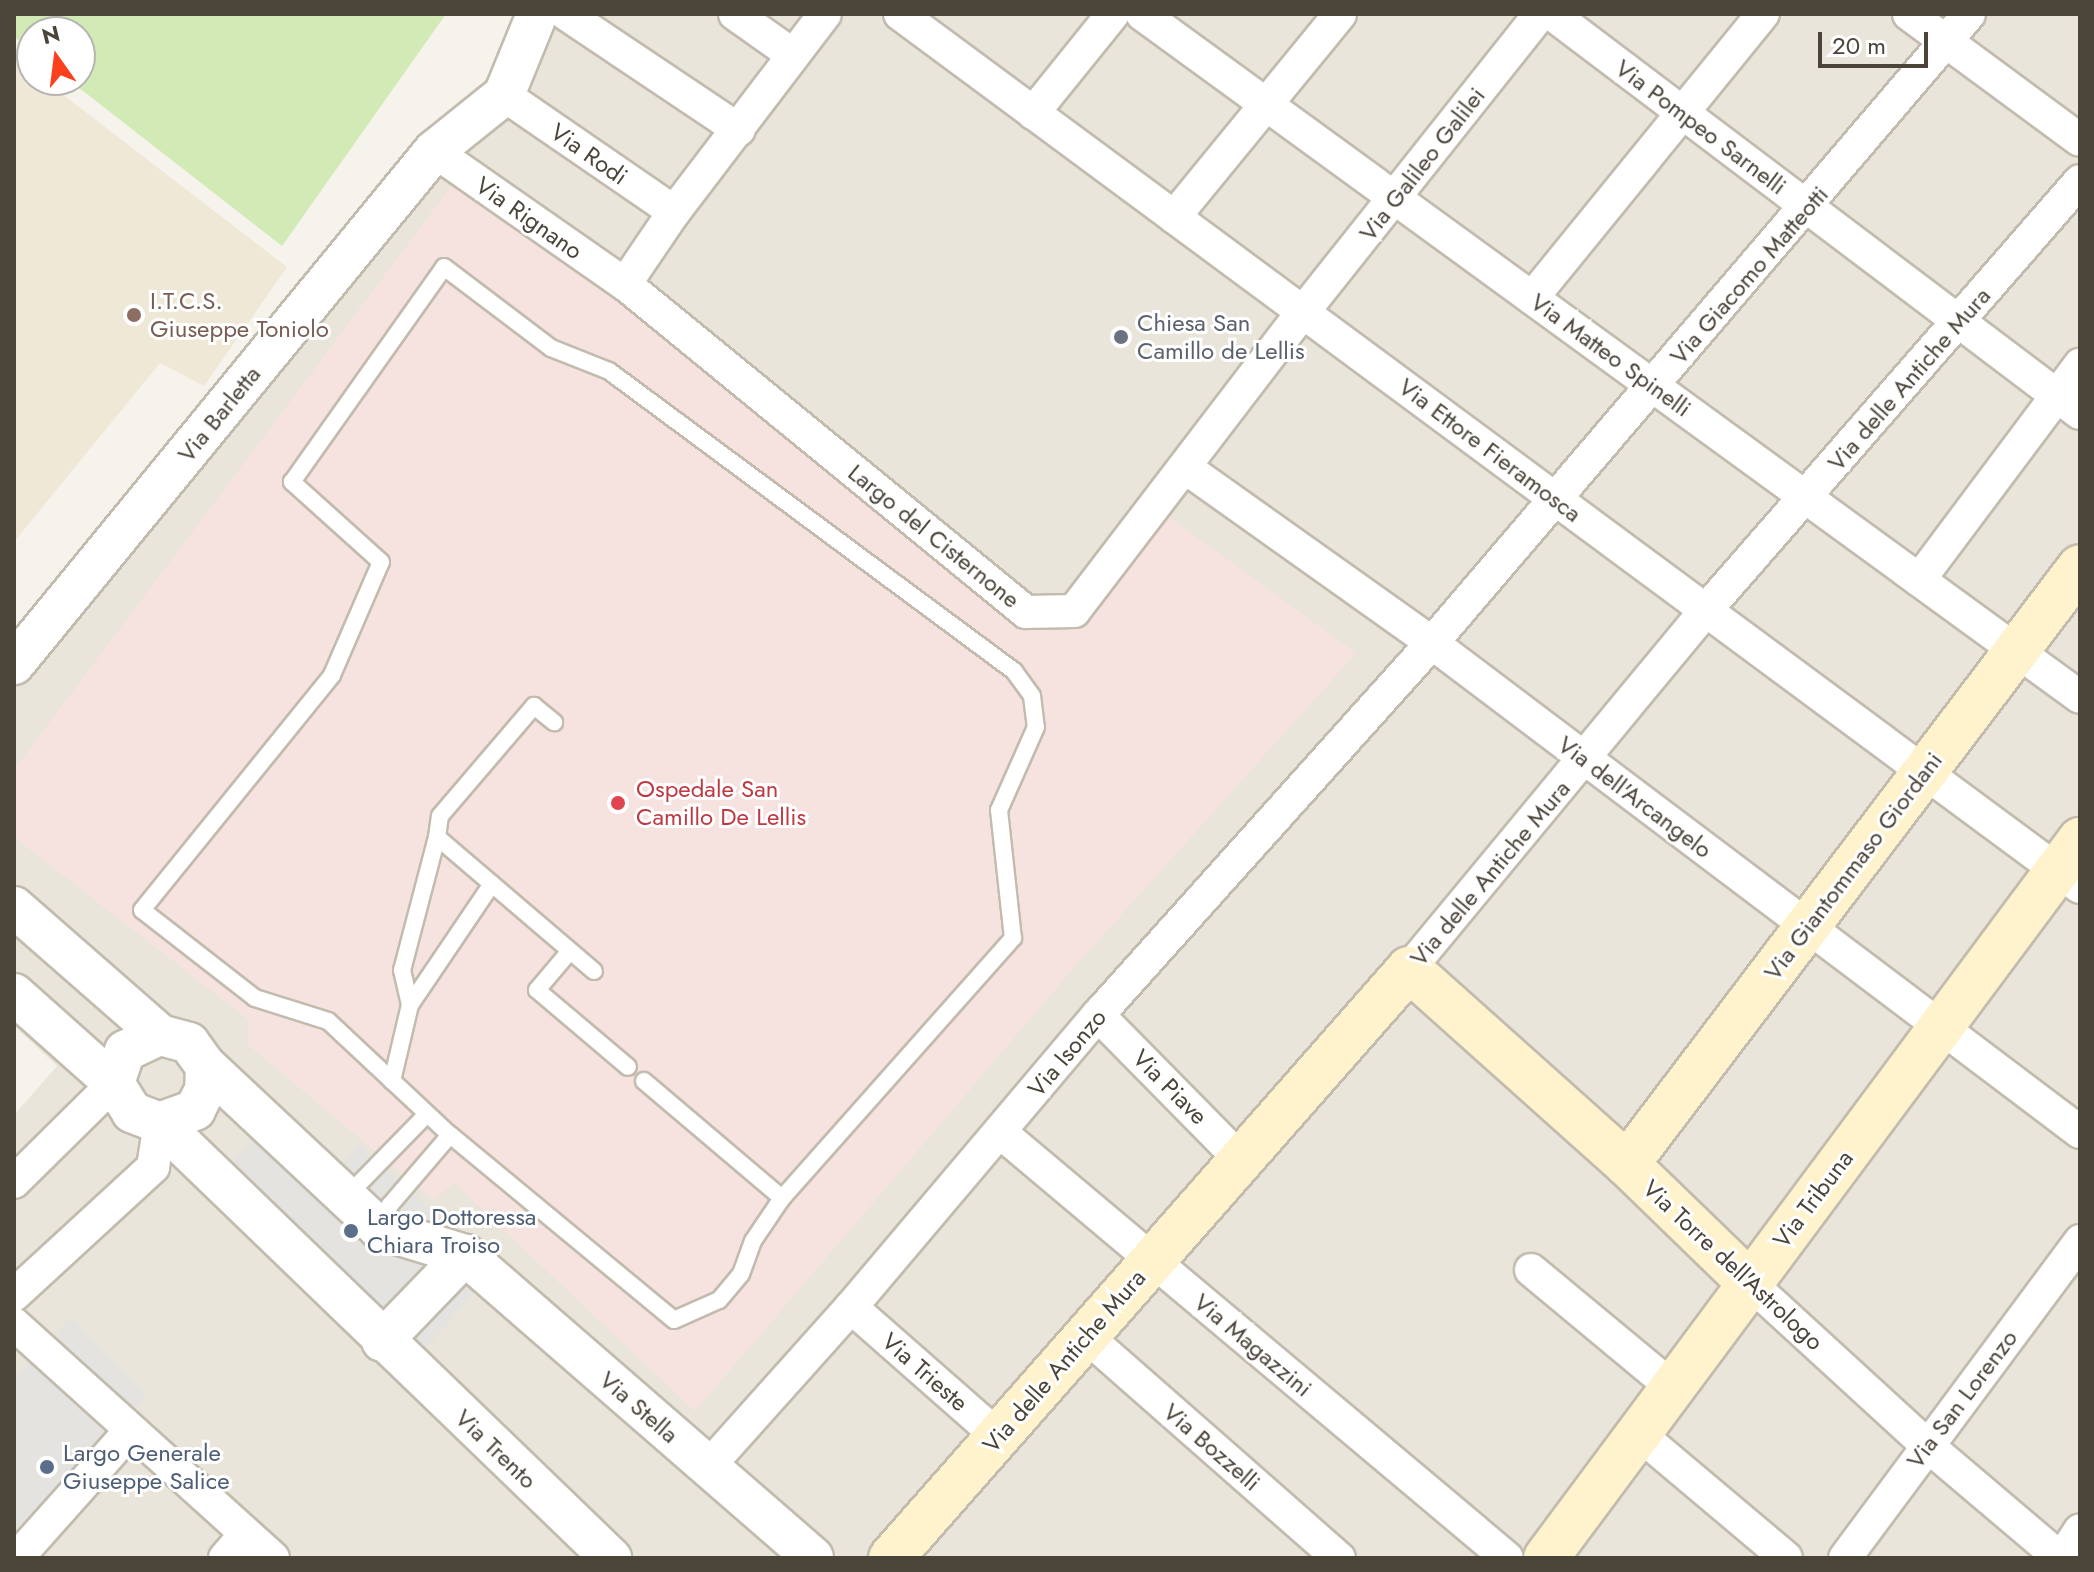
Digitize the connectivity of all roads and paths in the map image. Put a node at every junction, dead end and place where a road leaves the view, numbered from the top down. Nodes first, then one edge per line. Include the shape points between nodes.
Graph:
1 (537, 14) edge
2 (566, 14) edge
3 (735, 14) edge
4 (825, 14) edge
5 (900, 14) edge
6 (1113, 14) edge
7 (1142, 14) edge
8 (1340, 14) edge
9 (1540, 14) edge
10 (1552, 14) edge
11 (1763, 14) edge
12 (1909, 14) edge
13 (1969, 14) edge
14 (1947, 42) junction
15 (793, 55) junction
16 (504, 95) junction
17 (1266, 105) junction
18 (1682, 112) junction
19 (1033, 113) junction
20 (739, 130) junction
21 (2080, 140) edge
22 (434, 151) junction
23 (2080, 181) edge
24 (1396, 198) junction
25 (1808, 207) junction
26 (674, 212) junction
27 (1174, 217) junction
28 (625, 284) junction
29 (1532, 298) junction
30 (1303, 312) junction
31 (1960, 322) junction
32 (2080, 365) edge
33 (1653, 386) junction
34 (2068, 404) edge
35 (1186, 468) junction
36 (1806, 498) junction
37 (1556, 499) junction
38 (2080, 567) edge
39 (1919, 580) junction
40 (1706, 610) junction
41 (1432, 643) junction
42 (2017, 651) junction
43 (14, 664) edge
44 (2080, 697) edge
45 (554, 722) dead end
46 (1586, 759) junction
47 (1924, 772) junction
48 (437, 837) junction
49 (2072, 866) edge
50 (492, 884) junction
51 (14, 907) edge
52 (1807, 926) junction
53 (570, 951) junction
54 (1409, 969) junction
55 (594, 971) dead end
56 (14, 994) edge
57 (410, 1005) junction
58 (1098, 1015) junction
59 (1941, 1027) junction
60 (160, 1035) junction
61 (206, 1066) junction
62 (628, 1067) dead end
63 (392, 1081) junction
64 (644, 1081) dead end
65 (114, 1083) junction
66 (427, 1114) junction
67 (160, 1123) junction
68 (1000, 1132) junction
69 (2080, 1132) edge
70 (450, 1135) junction
71 (1241, 1160) junction
72 (1627, 1164) junction
73 (14, 1182) edge
74 (346, 1197) junction
75 (782, 1198) junction
76 (380, 1229) junction
77 (2080, 1241) edge
78 (465, 1255) junction
79 (1152, 1261) junction
80 (1531, 1270) dead end
81 (1751, 1284) junction
82 (14, 1295) edge
83 (851, 1307) junction
84 (1086, 1336) junction
85 (19, 1337) edge
86 (382, 1341) junction
87 (1673, 1388) junction
88 (131, 1430) junction
89 (1639, 1434) junction
90 (998, 1436) junction
91 (1928, 1446) junction
92 (708, 1467) junction
93 (2080, 1530) edge
94 (235, 1546) edge
95 (17, 1558) edge
96 (273, 1558) edge
97 (611, 1558) edge
98 (813, 1558) edge
99 (891, 1558) edge
100 (1338, 1558) edge
101 (1507, 1558) edge
102 (1546, 1558) edge
103 (1786, 1558) edge
104 (1845, 1558) edge
105 (2061, 1558) edge

1 - 16 street, Via Barletta
2 - 20 street
3 - 15 street
4 - 15 street
5 - 19 street, Via Ettore Fieramosca
6 - 19 street
7 - 17 street, Via Matteo Spinelli
8 - 17 street
9 - 24 street, Via Galileo Galilei
10 - 18 street, Via Pompeo Sarnelli
11 - 18 street
12 - 14 street
13 - 14 street, Via Giacomo Matteotti
14 - 21 street
14 - 25 street, Via Giacomo Matteotti
15 - 20 street
16 - 22 street, Via Barletta
16 - 26 street, Via Rodi
17 - 24 street, Via Matteo Spinelli
17 - 27 street
18 - 25 street, Via Pompeo Sarnelli
18 - 29 street
19 - 27 street, Via Ettore Fieramosca
20 - 26 street
22 - 28 street, Via Rignano
22 - 43 street, Via Barletta
23 - 31 street, Via delle Antiche Mura
24 - 29 street, Via Matteo Spinelli
24 - 30 street, Via Galileo Galilei
25 - 31 street, Via Pompeo Sarnelli
25 - 33 street, Via Giacomo Matteotti
26 - 28 street
27 - 30 street, Via Ettore Fieramosca
28 - 35 street, Largo del Cisternone via 1026,612 1074,611
29 - 33 street, Via Matteo Spinelli
30 - 35 street, Largo del Cisternone
30 - 37 street, Via Ettore Fieramosca
31 - 34 street, Via Pompeo Sarnelli
31 - 36 street, Via delle Antiche Mura
32 - 34 street
33 - 36 street, Via Matteo Spinelli
33 - 37 street, Via Giacomo Matteotti
34 - 39 street
35 - 41 street, Via dell'Arcangelo
36 - 39 street, Via Matteo Spinelli
36 - 40 street, Via delle Antiche Mura
37 - 40 street, Via Ettore Fieramosca
37 - 41 street, Via Giacomo Matteotti
38 - 42 main road, Via Giantommaso Giordani
39 - 42 street, Via Matteo Spinelli
40 - 46 street, Via delle Antiche Mura
40 - 47 street, Via Ettore Fieramosca
41 - 46 street, Via dell'Arcangelo
41 - 58 street, Via Isonzo
42 - 44 street, Via Matteo Spinelli
42 - 47 main road, Via Giantommaso Giordani
45 - 48 lane via 534,706 440,816
46 - 52 street, Via dell'Arcangelo
46 - 54 street, Via delle Antiche Mura
47 - 49 street, Via Ettore Fieramosca
47 - 52 main road, Via Giantommaso Giordani
48 - 50 lane
48 - 57 lane via 402,970
49 - 59 main road, Via Tribuna
50 - 53 lane
50 - 57 lane
51 - 60 street
52 - 59 street, Via dell'Arcangelo
52 - 72 main road, Via Giantommaso Giordani
53 - 55 lane
53 - 62 lane via 537,990
54 - 71 main road, Via delle Antiche Mura
54 - 72 main road, Via Torre dell'Astrologo
56 - 65 street
57 - 63 lane
58 - 68 street, Via Isonzo
58 - 71 street, Via Piave
59 - 69 street, Via dell'Arcangelo
59 - 81 main road, Via Tribuna
60 - 61 street via 189,1043
60 - 65 street via 125,1051
61 - 67 street via 205,1090 195,1110
61 - 74 street
63 - 66 lane
63 - 75 lane via 328,1021 255,998 142,910 332,675 381,562 292,482 444,267 551,348 609,371 1014,671 1032,696 1036,727 999,810 1013,938
64 - 75 lane
65 - 67 street via 132,1112
65 - 73 street
66 - 70 lane
66 - 74 lane
67 - 82 street via 153,1167
67 - 86 street
68 - 79 street, Via Magazzini
68 - 83 street, Via Isonzo
70 - 75 lane via 674,1320 719,1300 741,1274 753,1241
70 - 76 lane via 390,1205
71 - 79 main road, Via delle Antiche Mura
72 - 81 main road, Via Torre dell'Astrologo
74 - 76 street
76 - 78 street
77 - 91 street, Via San Lorenzo
78 - 86 street
78 - 92 street, Via Stella
79 - 84 main road, Via delle Antiche Mura
79 - 101 street, Via Magazzini
80 - 87 street
81 - 87 main road, Via Tribuna
81 - 91 street, Via Torre dell'Astrologo
83 - 90 street, Via Trieste
83 - 92 street, Via Isonzo
84 - 90 main road, Via delle Antiche Mura
84 - 100 street, Via Bozzelli
85 - 88 street
86 - 97 street, Via Trento
87 - 89 main road, Via Tribuna
88 - 94 street
88 - 95 street
89 - 102 main road, Via Tribuna
89 - 103 street
90 - 99 main road, Via delle Antiche Mura
91 - 104 street, Via San Lorenzo
91 - 105 street, Via Torre dell'Astrologo
92 - 98 street, Via Stella
93 - 105 street
94 - 96 street

